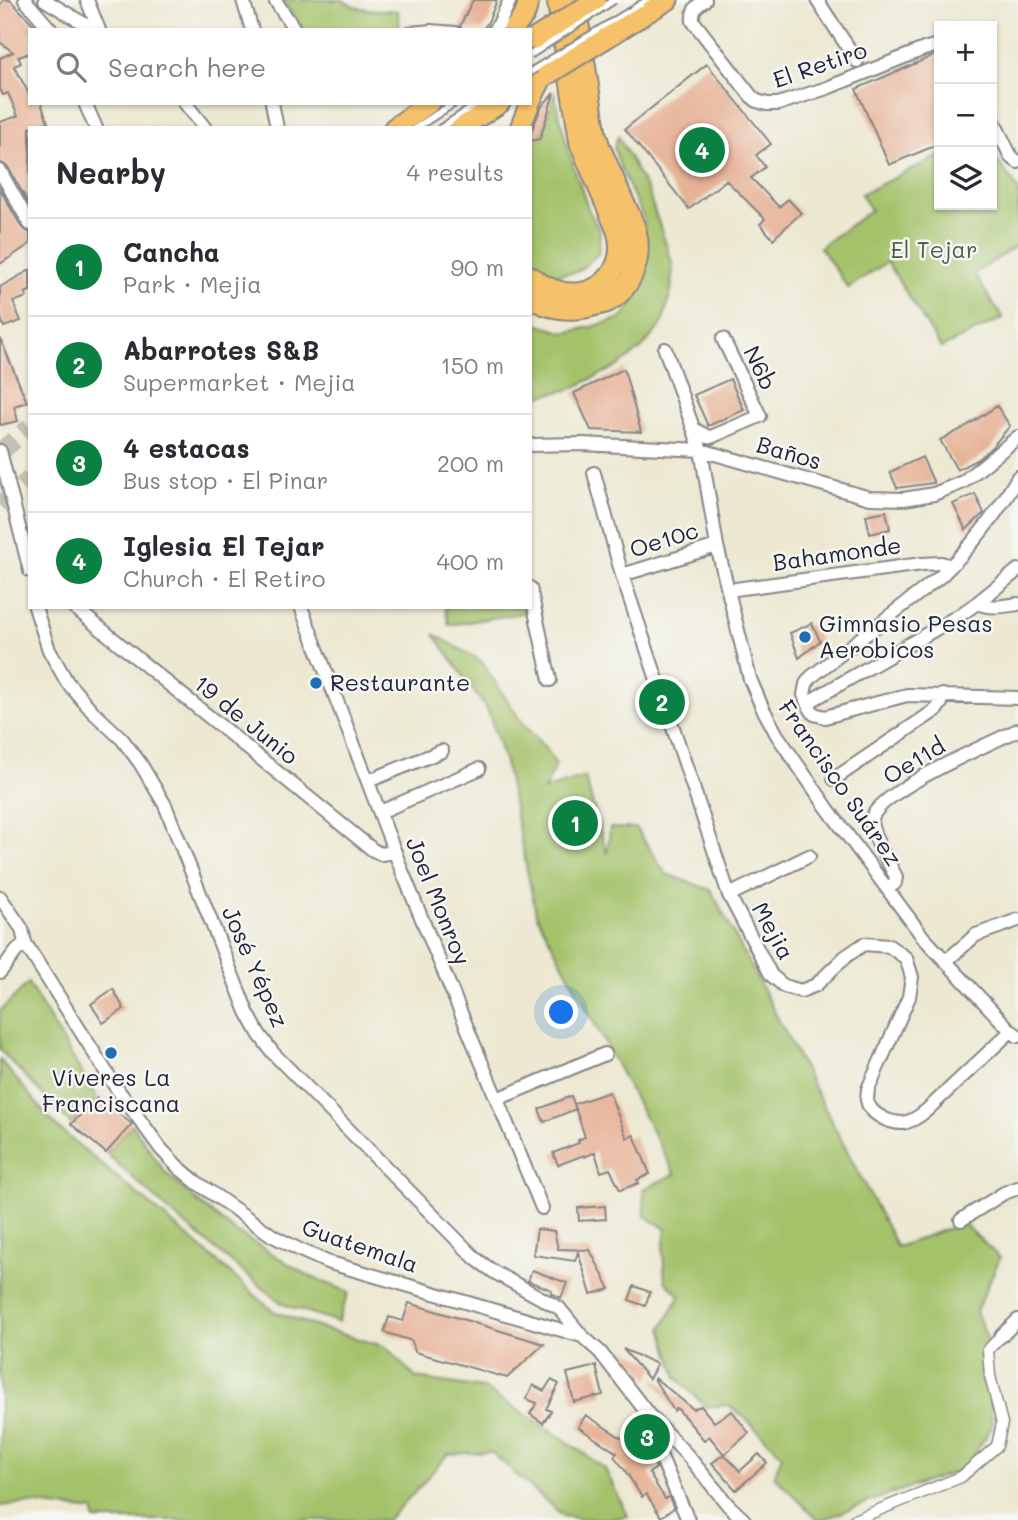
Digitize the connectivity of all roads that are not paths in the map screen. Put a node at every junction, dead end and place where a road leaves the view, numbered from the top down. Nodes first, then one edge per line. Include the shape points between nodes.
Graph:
1 (25, 0) edge
2 (46, 0) edge
3 (87, 0) edge
4 (243, 0) edge
5 (275, 0) edge
6 (510, 0) edge
7 (529, 0) edge
8 (557, 0) edge
9 (575, 0) edge
10 (596, 0) edge
11 (614, 0) edge
12 (668, 0) edge
13 (705, 0) edge
14 (817, 0) edge
15 (643, 7) edge
16 (49, 28) edge
17 (93, 28) edge
18 (95, 28) edge
19 (251, 28) edge
20 (294, 28) edge
21 (496, 28) edge
22 (514, 28) edge
23 (532, 44) edge
24 (532, 44) edge
25 (934, 46) edge
26 (857, 61) dead end
27 (538, 77) edge
28 (532, 96) edge
29 (86, 105) edge
30 (187, 105) edge
31 (272, 105) edge
32 (477, 105) edge
33 (497, 105) edge
34 (529, 105) edge
35 (428, 108) edge
36 (95, 126) edge
37 (203, 126) edge
38 (277, 126) edge
39 (397, 126) edge
40 (417, 126) edge
41 (443, 126) edge
42 (464, 126) edge
43 (521, 126) edge
44 (997, 128) edge
45 (1018, 162) edge
46 (0, 170) edge
47 (28, 220) edge
48 (532, 278) edge
49 (532, 299) edge
50 (723, 338) dead end
51 (666, 349) dead end
52 (694, 429) junction
53 (1018, 437) edge
54 (532, 445) edge
55 (701, 450) junction
56 (0, 451) edge
57 (594, 473) dead end
58 (1018, 477) edge
59 (717, 546) junction
60 (28, 563) edge
61 (951, 566) junction
62 (1018, 570) edge
63 (622, 575) junction
64 (728, 590) junction
65 (532, 597) edge
66 (977, 603) junction
67 (1018, 604) edge
68 (35, 609) edge
69 (76, 609) edge
70 (302, 609) edge
71 (550, 680) dead end
72 (943, 695) junction
73 (1018, 698) edge
74 (807, 704) junction
75 (1018, 730) edge
76 (442, 751) dead end
77 (479, 769) dead end
78 (834, 779) dead end
79 (368, 781) junction
80 (380, 812) junction
81 (395, 852) junction
82 (809, 856) dead end
83 (888, 888) junction
84 (729, 895) junction
85 (0, 897) edge
86 (1018, 920) edge
87 (25, 943) junction
88 (946, 961) junction
89 (0, 972) edge
90 (1014, 1033) edge
91 (605, 1054) dead end
92 (497, 1099) junction
93 (1018, 1188) edge
94 (542, 1208) dead end
95 (961, 1220) dead end
96 (1018, 1320) edge
97 (582, 1336) junction
98 (1000, 1337) joint
99 (648, 1414) junction
100 (688, 1520) edge
101 (744, 1520) edge
102 (854, 1520) edge

1 - 16 street
2 - 17 street
3 - 18 street
4 - 19 street
5 - 20 street
6 - 21 street
7 - 22 main road
8 - 48 main road via 580,144 617,231 620,256 601,284 579,293 552,289
9 - 49 main road via 596,134 635,228 637,265 631,279 608,302 570,309
10 - 23 main road, bridge
11 - 24 lane, bridge
12 - 15 main road
13 - 25 street, El Retiro via 696,6 693,21 751,96 767,104 827,88
14 - 26 street
15 - 27 main road, bridge
27 - 28 main road
29 - 36 street
30 - 37 street
31 - 38 street
32 - 41 lane
33 - 42 main road
34 - 43 main road
35 - 39 main road
35 - 40 lane
44 - 45 street
46 - 47 street
50 - 52 street, N6b via 760,416 711,437
51 - 52 street, Francisco Suárez
52 - 55 street, Francisco Suárez
53 - 55 street, Baños via 963,482 934,494 904,499 870,498
54 - 55 street, Baños
55 - 59 street, Francisco Suárez
56 - 60 street
57 - 63 street, Mejia
58 - 61 street via 984,528
59 - 63 street, Oe10c
59 - 64 street, Francisco Suárez
61 - 64 street, Bahamonde via 922,564
61 - 74 street via 811,677 804,695
62 - 66 street
63 - 84 street, Mejia
64 - 83 street, Francisco Suárez via 750,679 777,735
65 - 71 street
66 - 67 street via 985,607
66 - 74 street
68 - 97 street, José Yépez via 49,650 67,682 122,738 165,805 258,1034 476,1259 559,1308
69 - 81 street, 19 de Junio via 373,850
70 - 79 street, Joel Monroy
72 - 73 street
72 - 74 street via 907,695 825,717 814,714
72 - 78 street via 936,710
75 - 83 street, Oe11d via 908,784 877,810 871,819 872,830 896,877
76 - 79 street
77 - 80 street
79 - 80 street, Joel Monroy
80 - 81 street, Joel Monroy
81 - 92 street, Joel Monroy
82 - 84 street
83 - 88 street, Francisco Suárez
84 - 90 street, Mejia via 771,975 784,986 801,991 816,985 864,944 889,946 906,958 912,977 909,997 868,1089 867,1101 874,1113 887,1120 902,1123 915,1119
85 - 87 street, Guatemala via 22,929
86 - 88 street via 976,935
87 - 89 street
87 - 97 street, Guatemala via 115,1086 161,1149 196,1182 273,1236 327,1262
88 - 90 street, Francisco Suárez
91 - 92 street
92 - 94 street, Joel Monroy
93 - 95 street
96 - 98 street
97 - 99 street
98 - 102 street via 988,1350 1002,1423 997,1446 961,1477
99 - 100 street via 655,1443
99 - 101 street

